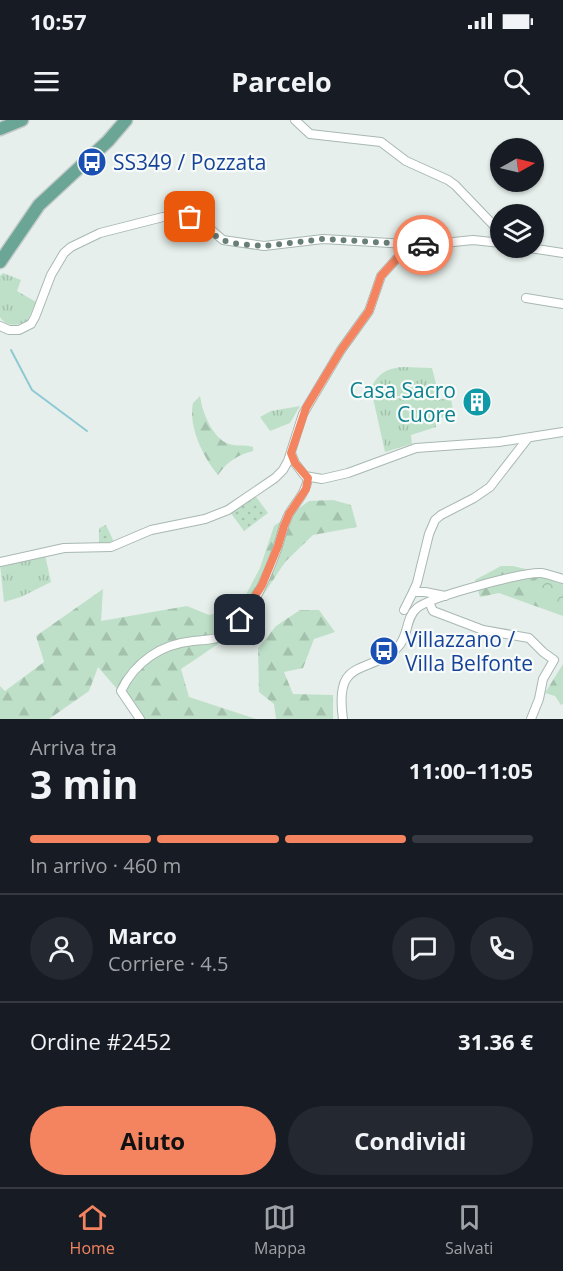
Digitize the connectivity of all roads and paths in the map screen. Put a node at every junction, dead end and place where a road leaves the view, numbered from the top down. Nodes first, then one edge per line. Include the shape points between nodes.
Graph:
1 (22, 120) edge
2 (126, 120) edge
3 (295, 120) edge
4 (0, 129) edge
5 (490, 222) edge
6 (490, 242) edge
7 (424, 245) junction
8 (544, 250) edge
9 (563, 253) edge
10 (0, 262) edge
11 (377, 284) junction
12 (368, 290) dead end
13 (526, 298) dead end
14 (563, 304) edge
15 (0, 326) edge
16 (563, 432) edge
17 (528, 438) junction
18 (291, 453) junction
19 (308, 478) junction
20 (0, 562) edge
21 (563, 579) edge
22 (413, 592) junction
23 (445, 596) junction
24 (429, 602) junction
25 (404, 610) dead end
26 (563, 653) edge
27 (554, 662) junction
28 (140, 719) edge
29 (343, 719) edge
30 (531, 719) edge

1 - 4 main road
2 - 10 main road via 39,204
3 - 5 street via 310,134 381,142 406,161 455,185
6 - 7 street
7 - 11 street via 395,260
7 - 15 street via 323,239 264,246 223,240 204,223 190,217 157,218 100,233 71,247 51,275 31,324 19,330
8 - 9 street
11 - 12 street
11 - 18 street via 369,311 306,408
13 - 14 street
16 - 17 street
17 - 19 street via 416,448 348,473
17 - 22 street via 490,487 435,520
18 - 19 street
18 - 20 street via 275,478 216,516 151,530 111,547 64,548
19 - 28 street via 306,489 289,514 262,585 240,620 223,637 162,649 131,673 121,691
21 - 23 street via 540,573 523,575
22 - 23 street
22 - 25 street
23 - 24 street
24 - 27 street via 433,611 483,630 529,638
24 - 29 street via 413,613 402,644 350,674 342,697
26 - 27 street
27 - 30 street via 543,678

